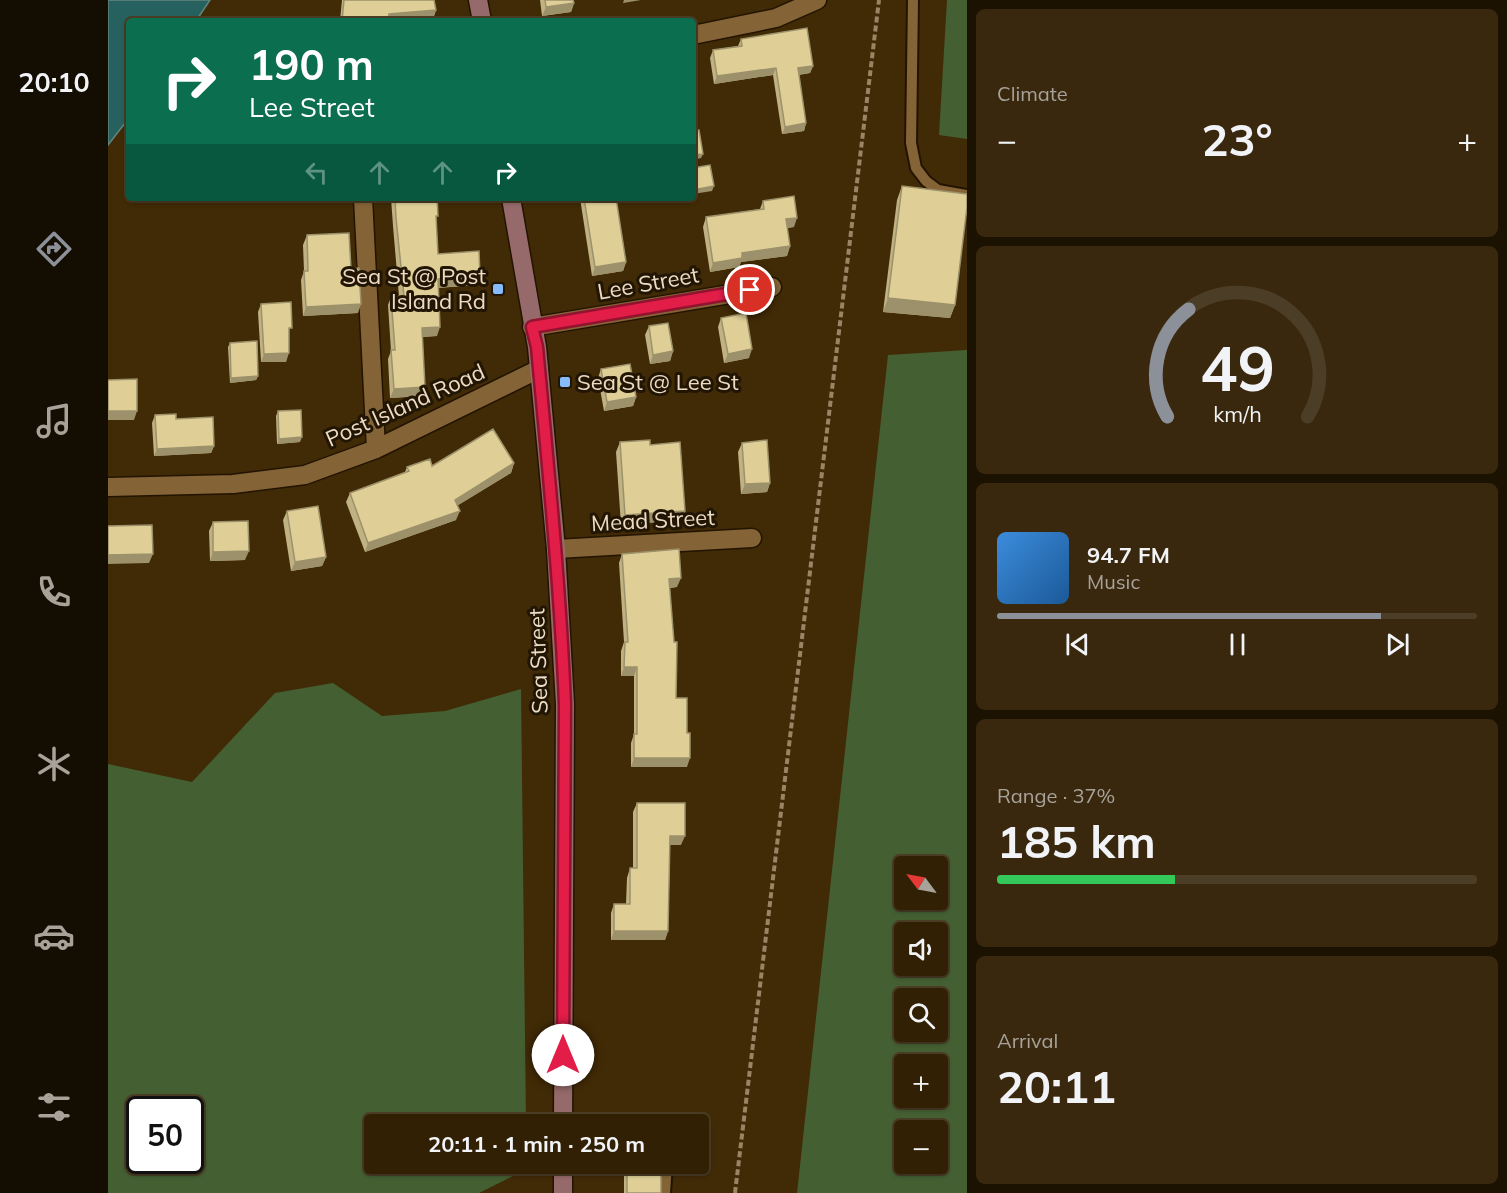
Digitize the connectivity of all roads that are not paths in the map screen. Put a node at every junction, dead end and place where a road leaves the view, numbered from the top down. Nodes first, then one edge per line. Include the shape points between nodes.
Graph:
1 (478, 0) edge
2 (817, 0) edge
3 (913, 0) edge
4 (481, 18) edge
5 (696, 34) edge
6 (967, 195) edge
7 (363, 201) edge
8 (511, 201) edge
9 (772, 287) dead end
10 (532, 327) junction
11 (539, 369) junction
12 (376, 449) junction
13 (108, 487) edge
14 (752, 538) dead end
15 (556, 549) junction
16 (563, 1114) edge
17 (563, 1174) edge
18 (666, 1174) edge
19 (563, 1193) edge
20 (665, 1193) edge

1 - 4 main road
2 - 5 street via 776,18
3 - 6 lane via 911,143 916,168 938,190
7 - 12 street
8 - 10 main road, Sea Street
9 - 10 street, Lee Street
10 - 11 main road, Sea Street
11 - 12 street, Post Island Road
11 - 15 main road, Sea Street
12 - 13 street, Post Island Road via 305,475 233,484
14 - 15 street, Mead Street
15 - 16 main road, Sea Street via 565,704
17 - 19 main road
18 - 20 lane

